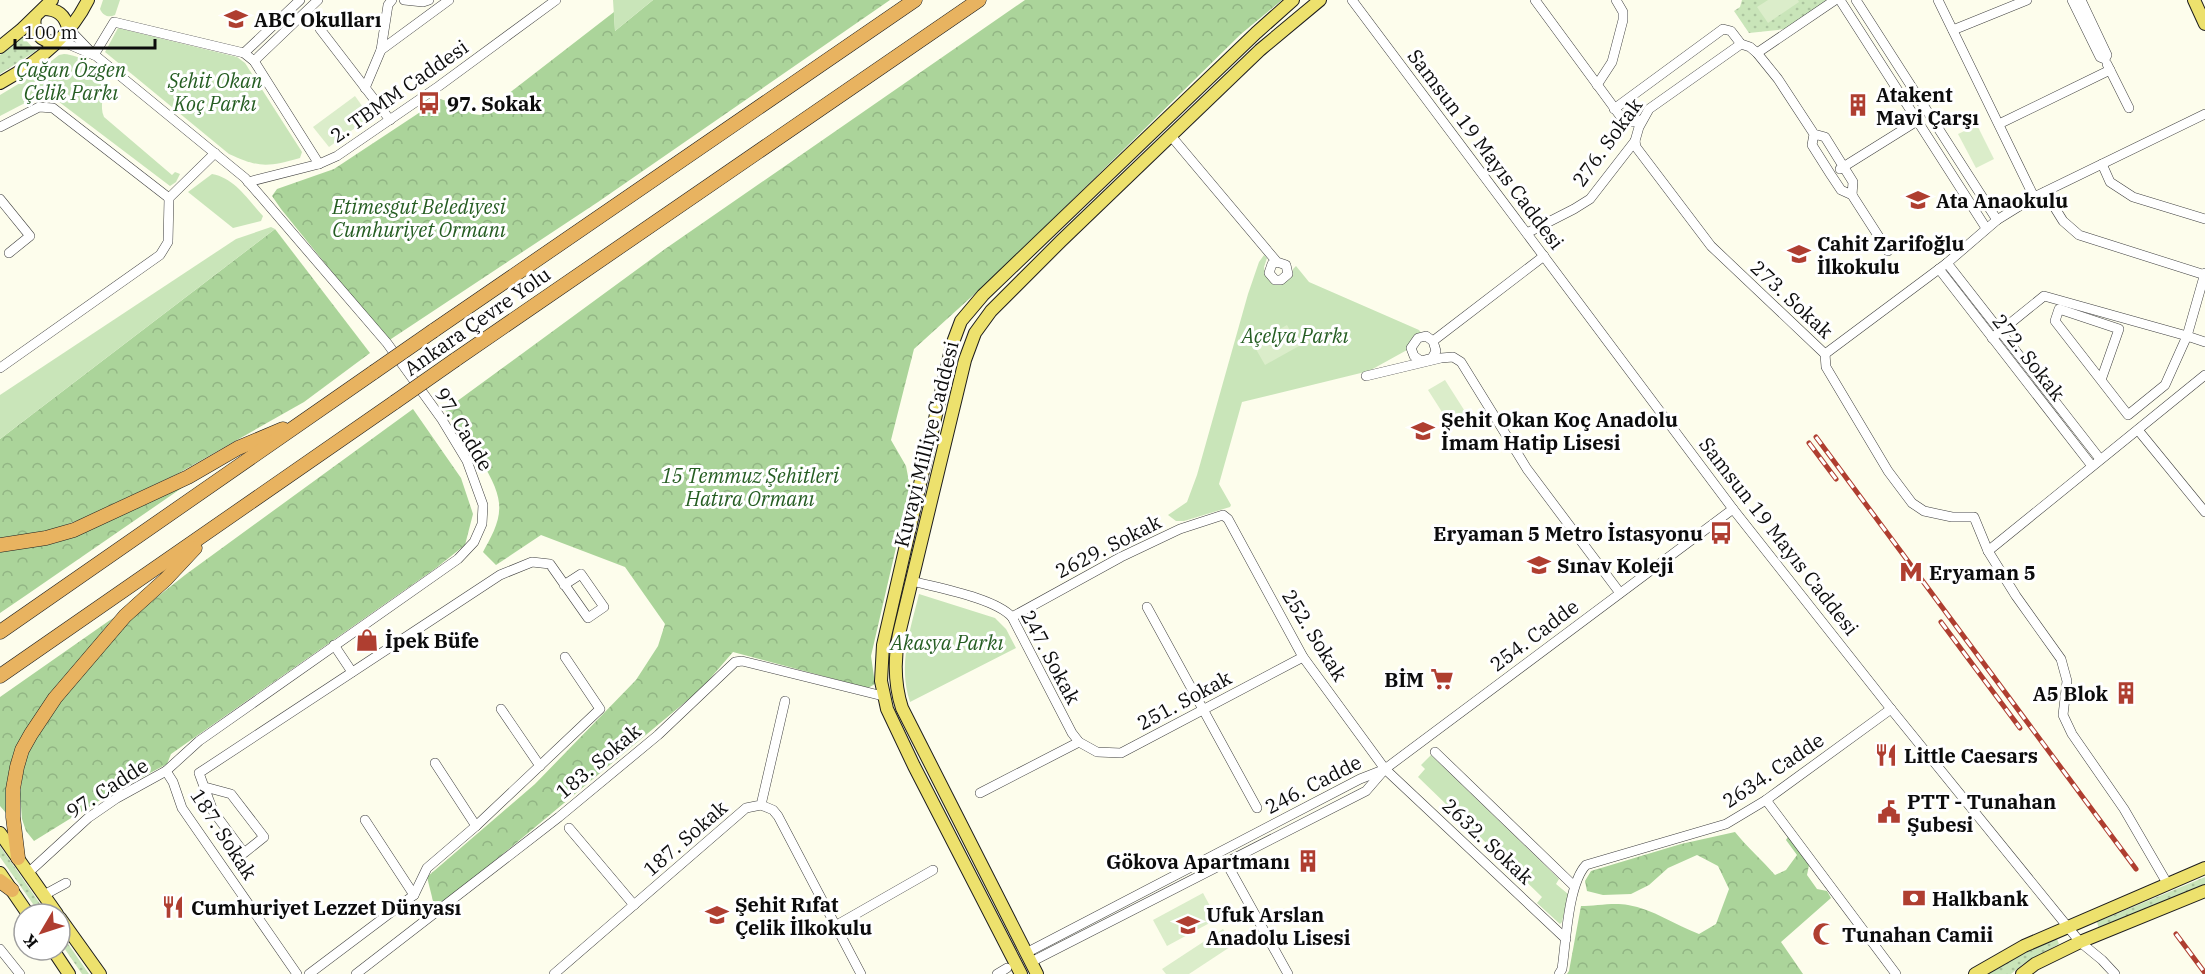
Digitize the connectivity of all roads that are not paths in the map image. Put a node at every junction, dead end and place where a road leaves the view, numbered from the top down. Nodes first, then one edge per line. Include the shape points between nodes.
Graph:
1 (88, 0) edge
2 (300, 0) edge
3 (318, 0) edge
4 (392, 0) edge
5 (404, 0) edge
6 (429, 0) edge
7 (449, 0) edge
8 (556, 0) edge
9 (915, 0) edge
10 (979, 0) edge
11 (1293, 0) edge
12 (1320, 0) edge
13 (1352, 0) edge
14 (1534, 0) edge
15 (1616, 0) edge
16 (1835, 0) edge
17 (1840, 0) edge
18 (1856, 0) edge
19 (1938, 0) edge
20 (2027, 0) edge
21 (2072, 0) edge
22 (2081, 0) edge
23 (2194, 0) edge
24 (44, 9) edge
25 (2205, 24) edge
26 (68, 28) junction
27 (320, 29) dead end
28 (1953, 30) junction
29 (56, 42) junction
30 (1741, 44) junction
31 (0, 47) edge
32 (381, 50) junction
33 (244, 52) junction
34 (1757, 53) junction
35 (94, 54) junction
36 (2105, 59) junction
37 (254, 61) junction
38 (2110, 70) junction
39 (0, 83) edge
40 (1597, 85) junction
41 (365, 88) junction
42 (2129, 108) dead end
43 (1614, 109) junction
44 (2205, 114) edge
45 (390, 120) junction
46 (1642, 120) junction
47 (1917, 121) junction
48 (1999, 124) junction
49 (0, 127) edge
50 (1814, 134) junction
51 (1171, 136) junction
52 (1635, 141) junction
53 (215, 153) junction
54 (320, 164) junction
55 (2102, 164) junction
56 (1844, 167) junction
57 (1831, 175) junction
58 (248, 182) junction
59 (2045, 192) junction
60 (1852, 195) junction
61 (2034, 197) junction
62 (169, 198) junction
63 (0, 200) edge
64 (2205, 219) edge
65 (1997, 220) junction
66 (1986, 228) junction
67 (1527, 233) junction
68 (1888, 252) dead end
69 (9, 253) dead end
70 (1544, 256) junction
71 (1277, 262) dead end
72 (1947, 263) junction
73 (1939, 269) junction
74 (2205, 274) edge
75 (2000, 331) junction
76 (2187, 336) junction
77 (1992, 338) junction
78 (1433, 341) junction
79 (2205, 342) edge
80 (1825, 354) junction
81 (1425, 361) junction
82 (0, 368) edge
83 (2205, 375) edge
84 (1366, 376) dead end
85 (2101, 380) junction
86 (307, 420) junction
87 (2138, 429) junction
88 (929, 444) junction
89 (944, 448) junction
90 (2100, 459) junction
91 (2092, 466) junction
92 (1733, 509) junction
93 (2205, 512) edge
94 (1223, 515) joint
95 (213, 528) junction
96 (0, 545) edge
97 (1988, 551) junction
98 (912, 581) junction
99 (564, 585) junction
100 (1620, 593) junction
101 (1148, 607) dead end
102 (1012, 617) junction
103 (0, 632) edge
104 (334, 645) junction
105 (565, 657) dead end
106 (1303, 657) junction
107 (352, 672) junction
108 (0, 676) edge
109 (883, 696) junction
110 (785, 701) dead end
111 (501, 709) dead end
112 (1892, 709) junction
113 (1203, 710) junction
114 (1079, 742) junction
115 (1435, 752) dead end
116 (435, 763) dead end
117 (540, 766) junction
118 (1385, 769) junction
119 (166, 771) junction
120 (205, 787) junction
121 (980, 793) dead end
122 (1766, 800) junction
123 (761, 805) junction
124 (1257, 808) dead end
125 (365, 820) dead end
126 (476, 826) junction
127 (569, 828) dead end
128 (0, 833) edge
129 (18, 858) junction
130 (1227, 864) junction
131 (2205, 868) edge
132 (933, 870) dead end
133 (0, 873) edge
134 (28, 873) junction
135 (0, 881) edge
136 (66, 883) dead end
137 (2167, 883) junction
138 (1574, 886) junction
139 (12, 890) junction
140 (2205, 891) edge
141 (44, 895) junction
142 (414, 895) junction
143 (20, 902) edge
144 (49, 902) edge
145 (634, 905) junction
146 (835, 926) junction
147 (2068, 926) junction
148 (72, 935) edge
149 (1566, 939) junction
150 (2080, 942) junction
151 (0, 949) edge
152 (1029, 958) junction
153 (1015, 968) edge
154 (20, 974) edge
155 (100, 974) edge
156 (297, 974) edge
157 (309, 974) edge
158 (357, 974) edge
159 (554, 974) edge
160 (861, 974) edge
161 (997, 974) edge
162 (1037, 974) edge
163 (1288, 974) edge
164 (1559, 974) edge
165 (1896, 974) edge
166 (1975, 974) edge
167 (2022, 974) edge
168 (2115, 974) edge

1 - 26 main road
2 - 33 street
3 - 37 street
4 - 32 street
5 - 6 street
7 - 32 street
8 - 45 street, 2. TBMM Caddesi
9 - 86 highway, Ankara Çevre Yolu, bridge
10 - 95 highway, Ankara Çevre Yolu, bridge
11 - 88 main road, Kuvayi Milliye Caddesi via 964,315 952,345
12 - 51 main road, Kuvayi Milliye Caddesi
13 - 67 street, Samsun 19 Mayıs Caddesi
14 - 40 street
15 - 40 street via 1623,20 1612,62
16 - 34 street
17 - 47 street
18 - 65 street
19 - 28 street
20 - 28 street
21 - 36 street via 2100,57
22 - 36 street via 2107,55
23 - 25 main road
24 - 26 main road via 61,14
24 - 29 main road via 34,26 44,40
24 - 31 main road
26 - 29 main road
26 - 35 street, 97. Cadde
27 - 41 street
28 - 48 street
29 - 35 street, 97. Cadde
29 - 39 main road via 33,63
30 - 34 street, 276. Sokak
30 - 43 street, 276. Sokak via 1731,31 1723,29
30 - 46 street, 276. Sokak via 1649,110
32 - 41 street
33 - 35 street via 114,22
33 - 37 street
34 - 50 street
35 - 53 street, 97. Cadde
36 - 38 street
37 - 54 street
38 - 42 street
38 - 48 street
40 - 43 street
41 - 45 street
43 - 46 street via 1628,121
44 - 55 street, 273. Sokak
45 - 54 street, 2. TBMM Caddesi
46 - 52 street, 276. Sokak
47 - 56 street
47 - 66 street
48 - 61 street
49 - 62 street via 39,107 53,108
50 - 56 street via 1825,137
50 - 57 street via 1812,145
51 - 71 street
51 - 89 main road, Kuvayi Milliye Caddesi via 980,325 965,360
52 - 67 street, 276. Sokak via 1590,199
52 - 80 street, 273. Sokak via 1711,246
53 - 58 street, 97. Cadde
53 - 62 street
54 - 58 street, 2. TBMM Caddesi
55 - 59 street, 273. Sokak
55 - 64 street via 2110,182 2133,197
56 - 57 street
56 - 60 street via 1853,182
57 - 60 street via 1841,190
58 - 104 street, 97. Cadde via 387,343 467,461 483,505 482,524 474,542 458,559
59 - 61 street, 273. Sokak
59 - 74 street via 2063,221 2079,235
60 - 68 street
61 - 65 street, 273. Sokak
62 - 82 street via 168,242 160,255
63 - 69 street via 30,236
65 - 66 street, 273. Sokak
66 - 72 street, 273. Sokak
67 - 70 street, Samsun 19 Mayıs Caddesi
70 - 78 street
70 - 92 street, Samsun 19 Mayıs Caddesi
72 - 73 street, 273. Sokak
72 - 75 street, 272. Sokak
73 - 77 street, 272. Sokak
73 - 80 street, 273. Sokak
74 - 76 street
75 - 76 street via 2039,298 2049,296
75 - 77 street
75 - 90 street, 272. Sokak
76 - 79 street
76 - 85 street via 2164,385 2128,415
77 - 91 street, 272. Sokak
78 - 81 street via 1435,355
78 - 81 street via 1421,336 1412,344 1414,356
80 - 97 street via 1826,367 1888,471 1912,503 1924,511 1974,518
81 - 84 street
81 - 100 street via 1453,357 1461,362 1527,469
83 - 87 street
85 - 85 street via 2055,321 2059,309 2120,329
86 - 96 highway via 238,448 188,477 74,530
86 - 103 highway, Ankara Çevre Yolu
87 - 90 street
87 - 93 street
88 - 89 main road
88 - 109 main road, Kuvayi Milliye Caddesi via 882,645
89 - 98 main road, Kuvayi Milliye Caddesi
90 - 91 street
91 - 97 street
92 - 100 street, 254. Cadde
92 - 112 street, Samsun 19 Mayıs Caddesi
94 - 102 street, 2629. Sokak via 1180,529 1120,557
94 - 106 street, 252. Sokak
95 - 108 highway, Ankara Çevre Yolu
95 - 129 highway via 125,616 31,734 16,767 13,817
97 - 137 street via 2061,658 2067,681 2063,715
98 - 102 street, 247. Sokak via 1001,607
98 - 152 main road, Kuvayi Milliye Caddesi via 895,654 894,673 900,699
99 - 99 street via 588,618 604,607 580,574
99 - 107 street via 550,564 532,562 500,575
100 - 118 street, 254. Cadde
101 - 113 street
102 - 114 street, 247. Sokak
104 - 107 street
104 - 119 street, 97. Cadde via 199,741
105 - 117 street via 600,709
106 - 113 street, 251. Sokak
106 - 118 street, 252. Sokak
107 - 120 street via 199,773
109 - 153 main road, Kuvayi Milliye Caddesi
109 - 158 street, 183. Sokak via 735,662 658,735 559,817
110 - 123 street
111 - 117 street
112 - 122 street, 2634. Cadde
112 - 147 street, Samsun 19 Mayıs Caddesi
113 - 114 street, 251. Sokak via 1121,753 1097,752
113 - 124 street
114 - 121 street
115 - 138 street
116 - 126 street
117 - 126 street
118 - 130 street, 246. Cadde via 1366,791
118 - 149 street, 2632. Sokak
118 - 152 street, 246. Cadde via 1360,778
119 - 134 street, 97. Cadde via 88,818
119 - 156 street, 187. Sokak via 182,808
120 - 120 street via 231,794 264,837 244,853 213,811
122 - 138 street, 2634. Cadde via 1726,824 1588,863
122 - 165 street
123 - 145 street, 187. Sokak via 747,808
123 - 146 street via 778,816
125 - 142 street
126 - 142 street via 427,868
127 - 145 street
128 - 129 main road
129 - 134 main road
130 - 152 street, 246. Cadde
130 - 163 street
131 - 137 main road
132 - 146 street
133 - 139 main road
134 - 141 main road
135 - 139 highway
136 - 141 street
137 - 147 main road
138 - 149 street
139 - 143 main road
140 - 150 main road
141 - 144 main road
142 - 157 street
145 - 159 street, 187. Sokak
146 - 160 street
147 - 150 street, Samsun 19 Mayıs Caddesi
147 - 166 main road
148 - 155 main road
149 - 164 street
150 - 167 main road
150 - 168 street, Samsun 19 Mayıs Caddesi
151 - 154 street
152 - 153 main road
152 - 162 main road, Kuvayi Milliye Caddesi
153 - 161 street

